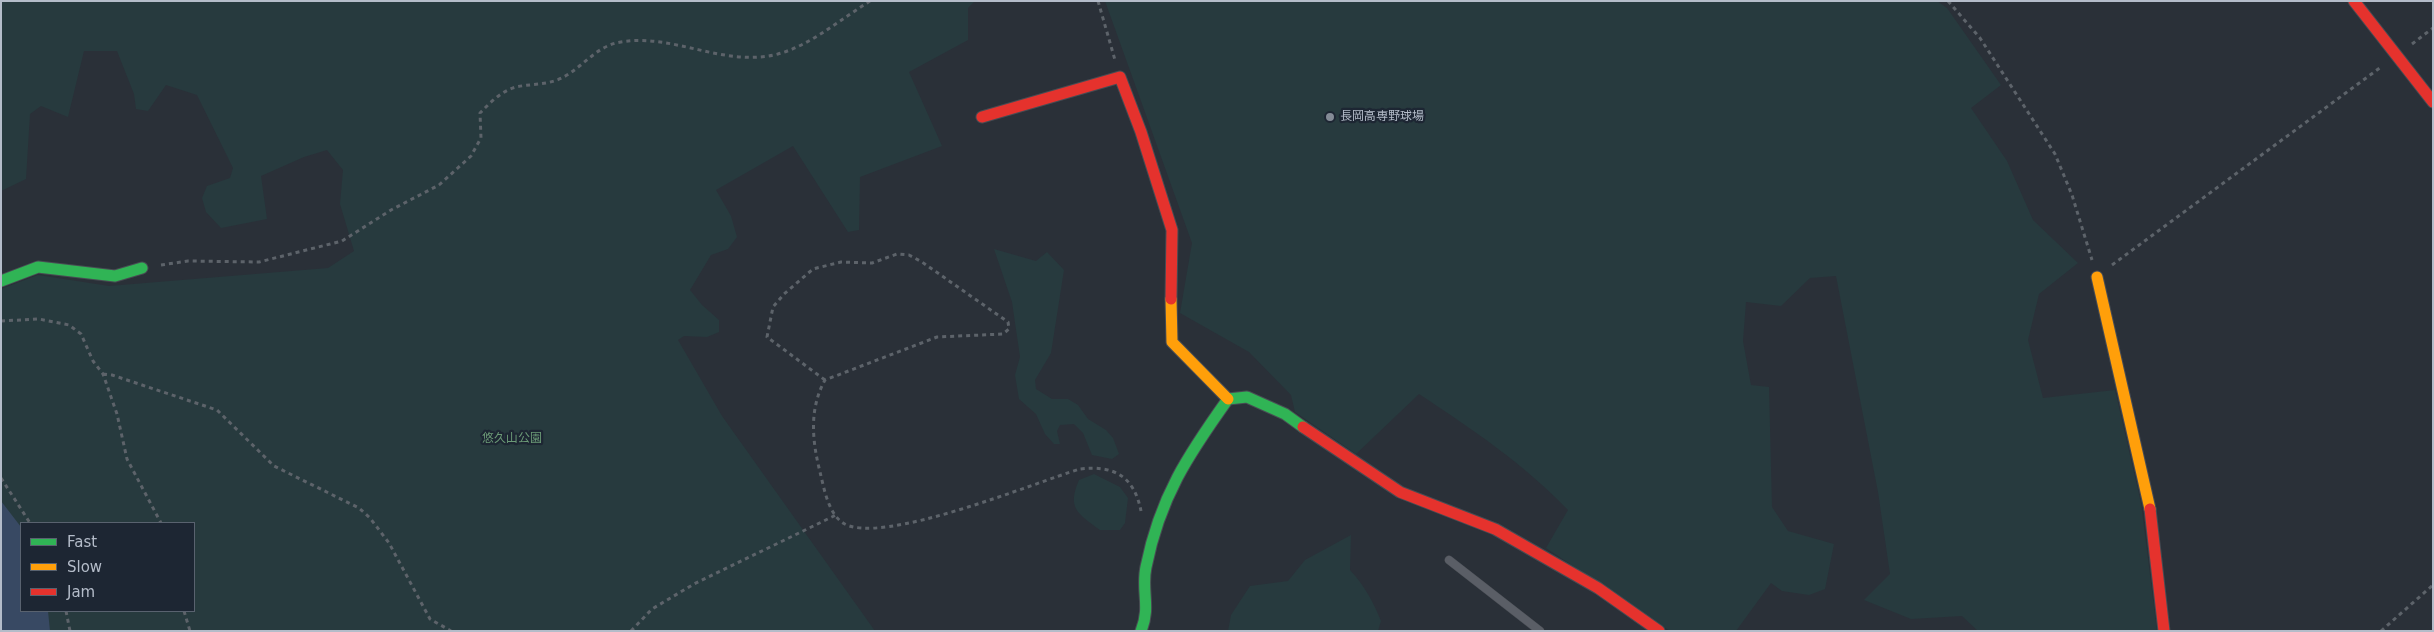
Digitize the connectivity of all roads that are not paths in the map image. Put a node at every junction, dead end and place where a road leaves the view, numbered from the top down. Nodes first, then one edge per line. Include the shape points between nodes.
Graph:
1 (2354, 1) edge
2 (2433, 102) edge
3 (982, 117) dead end
4 (142, 268) road end
5 (2097, 277) road end
6 (1, 281) edge
7 (1228, 399) junction
8 (1449, 560) dead end
9 (1141, 631) edge
10 (1540, 631) edge
11 (1659, 631) edge
12 (2164, 631) edge

1 - 2 street
3 - 7 street via 1120,77 1172,230 1172,342
4 - 6 street via 115,276 38,267
5 - 12 street via 2149,504
7 - 9 street via 1168,492 1144,575 1149,602
7 - 11 street via 1247,397 1285,414 1400,492 1496,529 1598,588
8 - 10 lane

